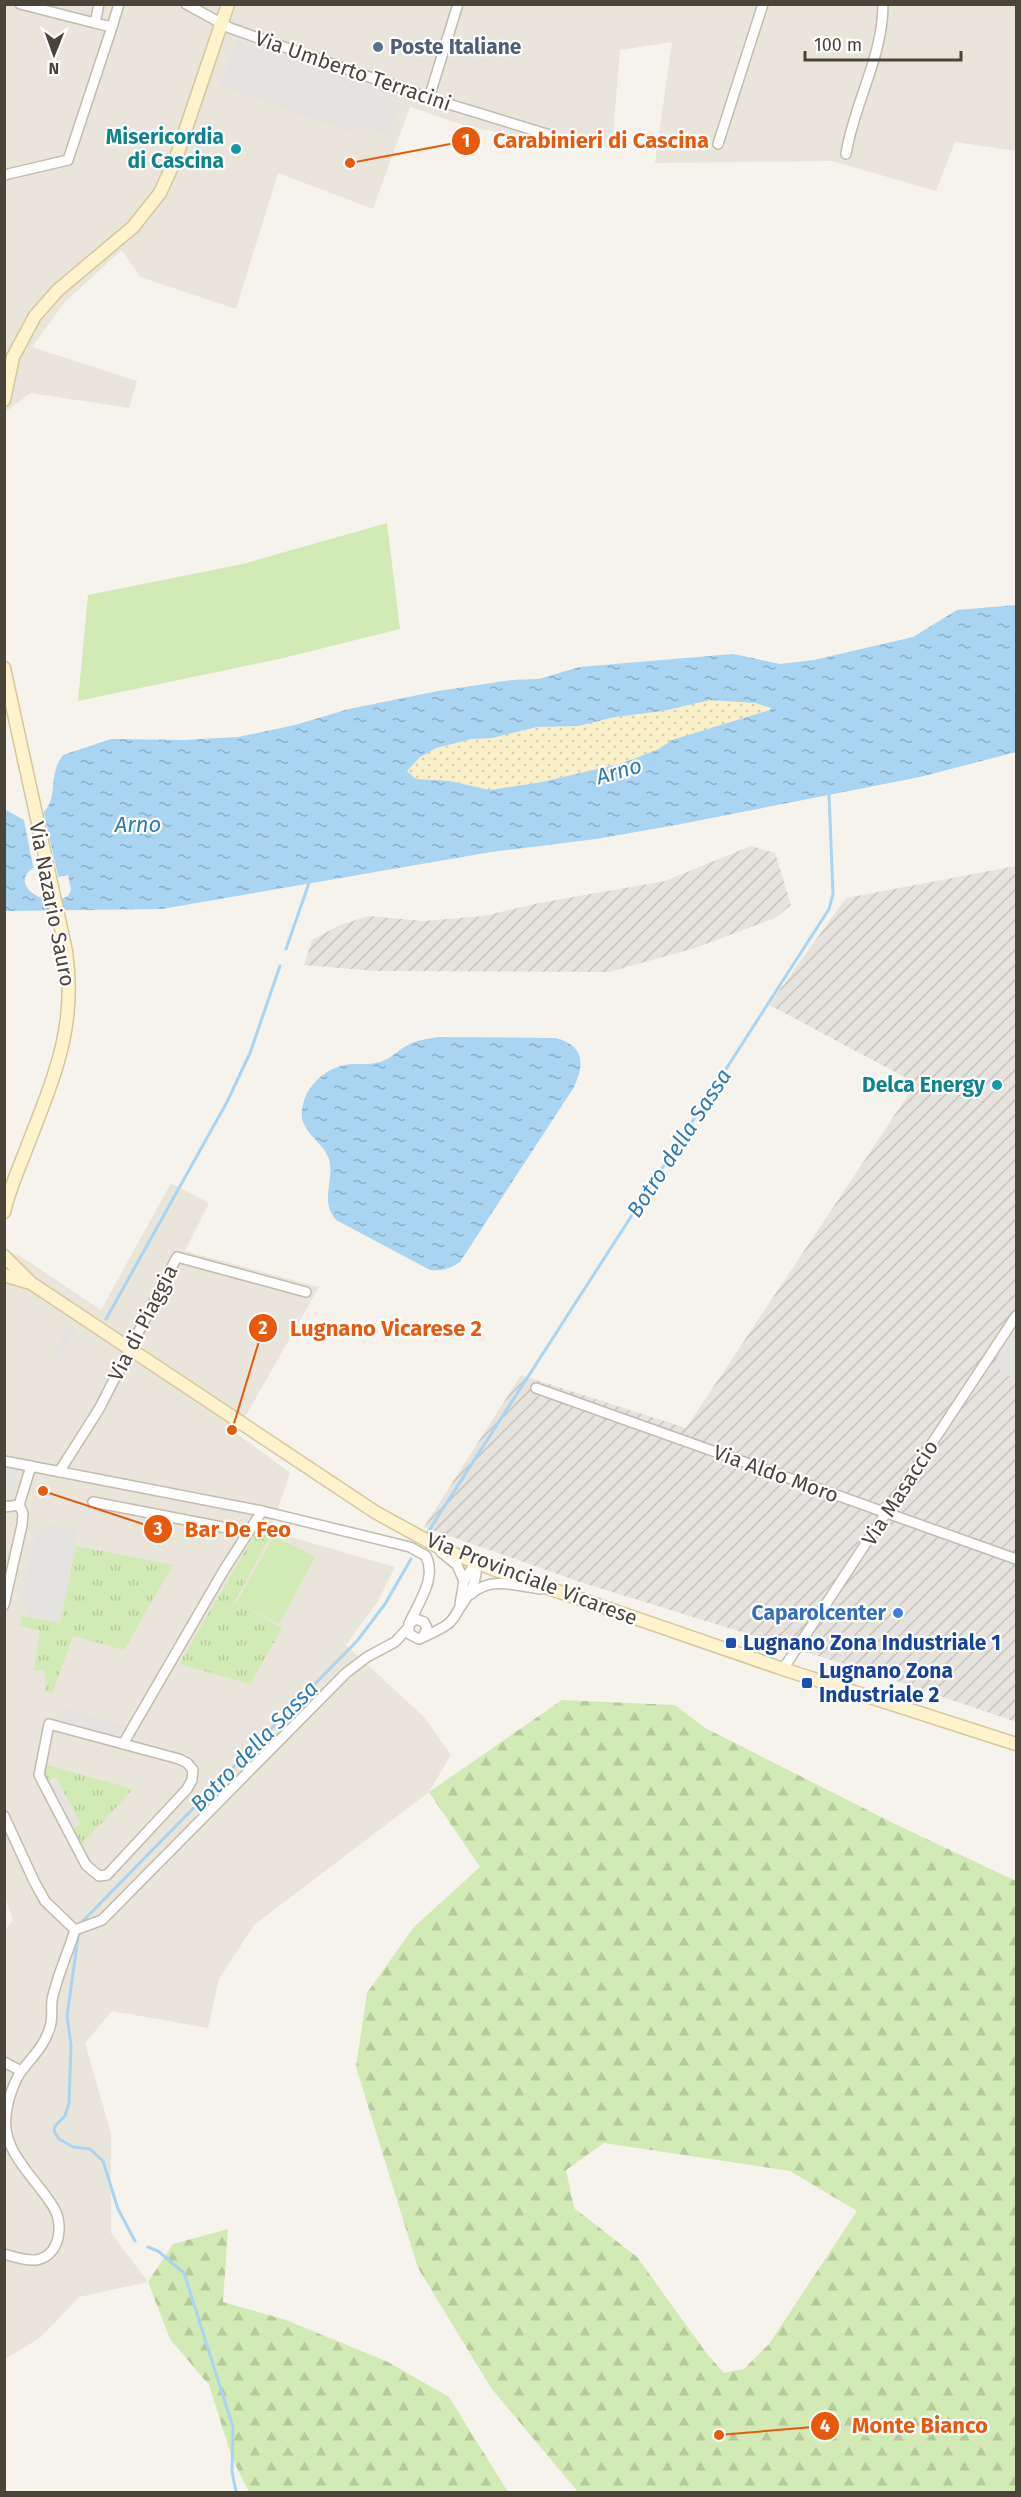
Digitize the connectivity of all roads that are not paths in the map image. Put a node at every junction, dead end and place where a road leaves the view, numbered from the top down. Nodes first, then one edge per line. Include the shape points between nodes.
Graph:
1 (20, 4) edge
2 (99, 4) edge
3 (119, 4) edge
4 (186, 4) edge
5 (228, 4) edge
6 (458, 4) edge
7 (764, 4) edge
8 (883, 4) edge
9 (94, 23) junction
10 (221, 25) junction
11 (112, 27) junction
12 (429, 98) junction
13 (553, 136) dead end
14 (717, 144) dead end
15 (846, 154) dead end
16 (4, 175) edge
17 (4, 400) edge
18 (4, 668) edge
19 (5, 1208) edge
20 (4, 1256) edge
21 (4, 1275) edge
22 (32, 1283) junction
23 (306, 1292) dead end
24 (1017, 1316) edge
25 (130, 1349) junction
26 (536, 1388) dead end
27 (4, 1461) edge
28 (31, 1466) junction
29 (59, 1472) junction
30 (93, 1502) dead end
31 (19, 1506) junction
32 (4, 1507) edge
33 (262, 1511) junction
34 (886, 1514) junction
35 (248, 1532) junction
36 (411, 1533) junction
37 (1017, 1559) edge
38 (476, 1562) junction
39 (464, 1581) junction
40 (558, 1592) junction
41 (469, 1595) junction
42 (4, 1605) edge
43 (418, 1607) junction
44 (457, 1612) junction
45 (425, 1623) junction
46 (409, 1626) junction
47 (442, 1628) junction
48 (419, 1637) junction
49 (395, 1642) junction
50 (783, 1669) junction
51 (123, 1744) junction
52 (1017, 1744) edge
53 (4, 1816) edge
54 (75, 1930) junction
55 (4, 2062) edge
56 (21, 2071) junction
57 (4, 2254) edge

1 - 9 street
2 - 9 street
3 - 11 street
4 - 10 street, Via Umberto Terracini
5 - 10 main road
6 - 12 street
7 - 14 street
8 - 15 street via 876,54
9 - 11 street
10 - 12 street, Via Umberto Terracini
10 - 17 main road via 176,158 160,193 133,227 58,290 35,316 14,357
11 - 16 street via 68,160
12 - 13 street, Via Umberto Terracini
18 - 19 main road, Via Nazario Sauro via 66,951 70,995 64,1040
20 - 22 main road, Via Provinciale Vicarese
21 - 22 main road, Via Provinciale Vicarese
22 - 25 main road, Via Provinciale Vicarese
23 - 25 street, Via di Piaggia via 177,1257
24 - 34 street, Via Masaccio
25 - 29 street, Via di Piaggia via 99,1409
25 - 36 main road, Via Provinciale Vicarese
26 - 34 street, Via Aldo Moro
27 - 28 street
28 - 29 street
28 - 31 street
29 - 33 street
30 - 35 street
31 - 32 street
31 - 42 street via 22,1526
33 - 35 street
33 - 43 street via 400,1543 422,1553 428,1560 430,1574
34 - 37 street, Via Aldo Moro
34 - 50 street, Via Masaccio
35 - 51 street
36 - 38 main road, Via Provinciale Vicarese
36 - 39 street via 453,1561
38 - 39 street
38 - 40 main road, Via Provinciale Vicarese
38 - 41 street via 476,1579
39 - 44 street
40 - 41 street via 495,1582
40 - 50 main road, Via Provinciale Vicarese
41 - 44 street
43 - 45 street
43 - 46 street
44 - 47 street
45 - 46 street via 416,1619
45 - 47 street
45 - 48 street via 427,1632
46 - 48 street via 410,1635
46 - 49 street
47 - 48 street
48 - 49 street
49 - 54 street via 346,1673 102,1920
50 - 52 main road, Via Provinciale Vicarese
51 - 51 street via 183,1761 192,1767 193,1776 187,1790 109,1874 102,1876 82,1858 39,1775 49,1724
53 - 54 street via 45,1901
54 - 56 street via 52,2000 51,2027 38,2053
55 - 56 street
56 - 57 street via 6,2115 7,2137 54,2208 59,2234 49,2254 36,2260

